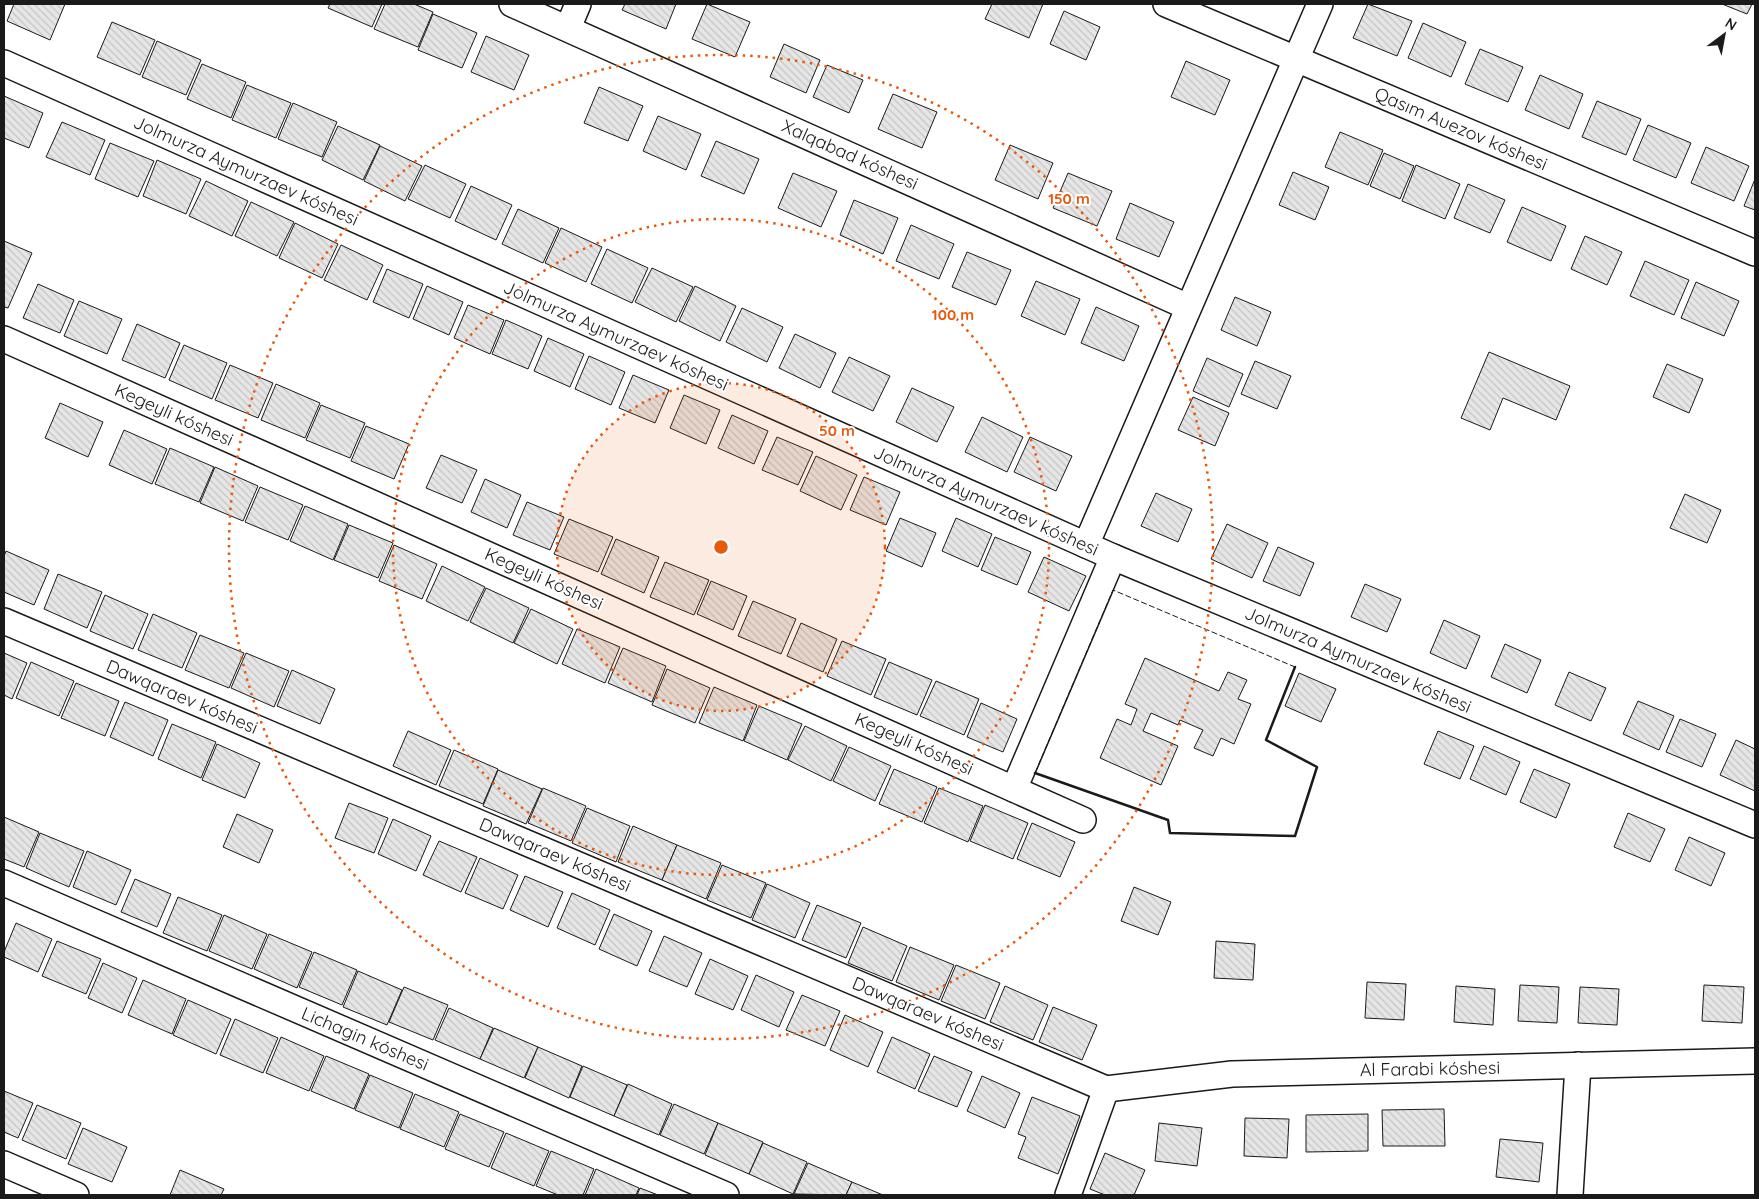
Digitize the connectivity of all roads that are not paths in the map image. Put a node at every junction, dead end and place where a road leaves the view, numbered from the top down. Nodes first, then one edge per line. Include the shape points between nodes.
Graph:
1 (512, 4) edge
2 (578, 4) edge
3 (1166, 4) edge
4 (1320, 4) edge
5 (568, 28) junction
6 (1296, 59) junction
7 (4, 62) edge
8 (1755, 253) edge
9 (1188, 307) junction
10 (4, 340) edge
11 (1086, 545) junction
12 (1113, 558) junction
13 (4, 621) edge
14 (1014, 788) junction
15 (1083, 820) dead end
16 (1755, 825) edge
17 (4, 883) edge
18 (1755, 1061) edge
19 (1578, 1065) junction
20 (1106, 1089) junction
21 (4, 1164) edge
22 (76, 1195) edge
23 (726, 1195) edge
24 (1068, 1195) edge
25 (1570, 1195) edge

1 - 5 street, Xalqabad kóshesi
2 - 5 street
3 - 6 street, Qasım Auezov kóshesi
4 - 6 street
5 - 9 street, Xalqabad kóshesi
6 - 8 street, Qasım Auezov kóshesi
6 - 9 street
7 - 11 street, Jolmurza Aymurzaev kóshesi
9 - 11 street
10 - 14 street, Kegeyli kóshesi
11 - 12 street, Jolmurza Aymurzaev kóshesi
12 - 14 street
12 - 16 street, Jolmurza Aymurzaev kóshesi
13 - 20 street, Dawqaraev kóshesi
14 - 15 street, Kegeyli kóshesi
17 - 23 street, Lichagin kóshesi
18 - 19 street, Al Farabi kóshesi
19 - 20 street, Al Farabi kóshesi via 1232,1074
19 - 25 street
20 - 24 street
21 - 22 street

